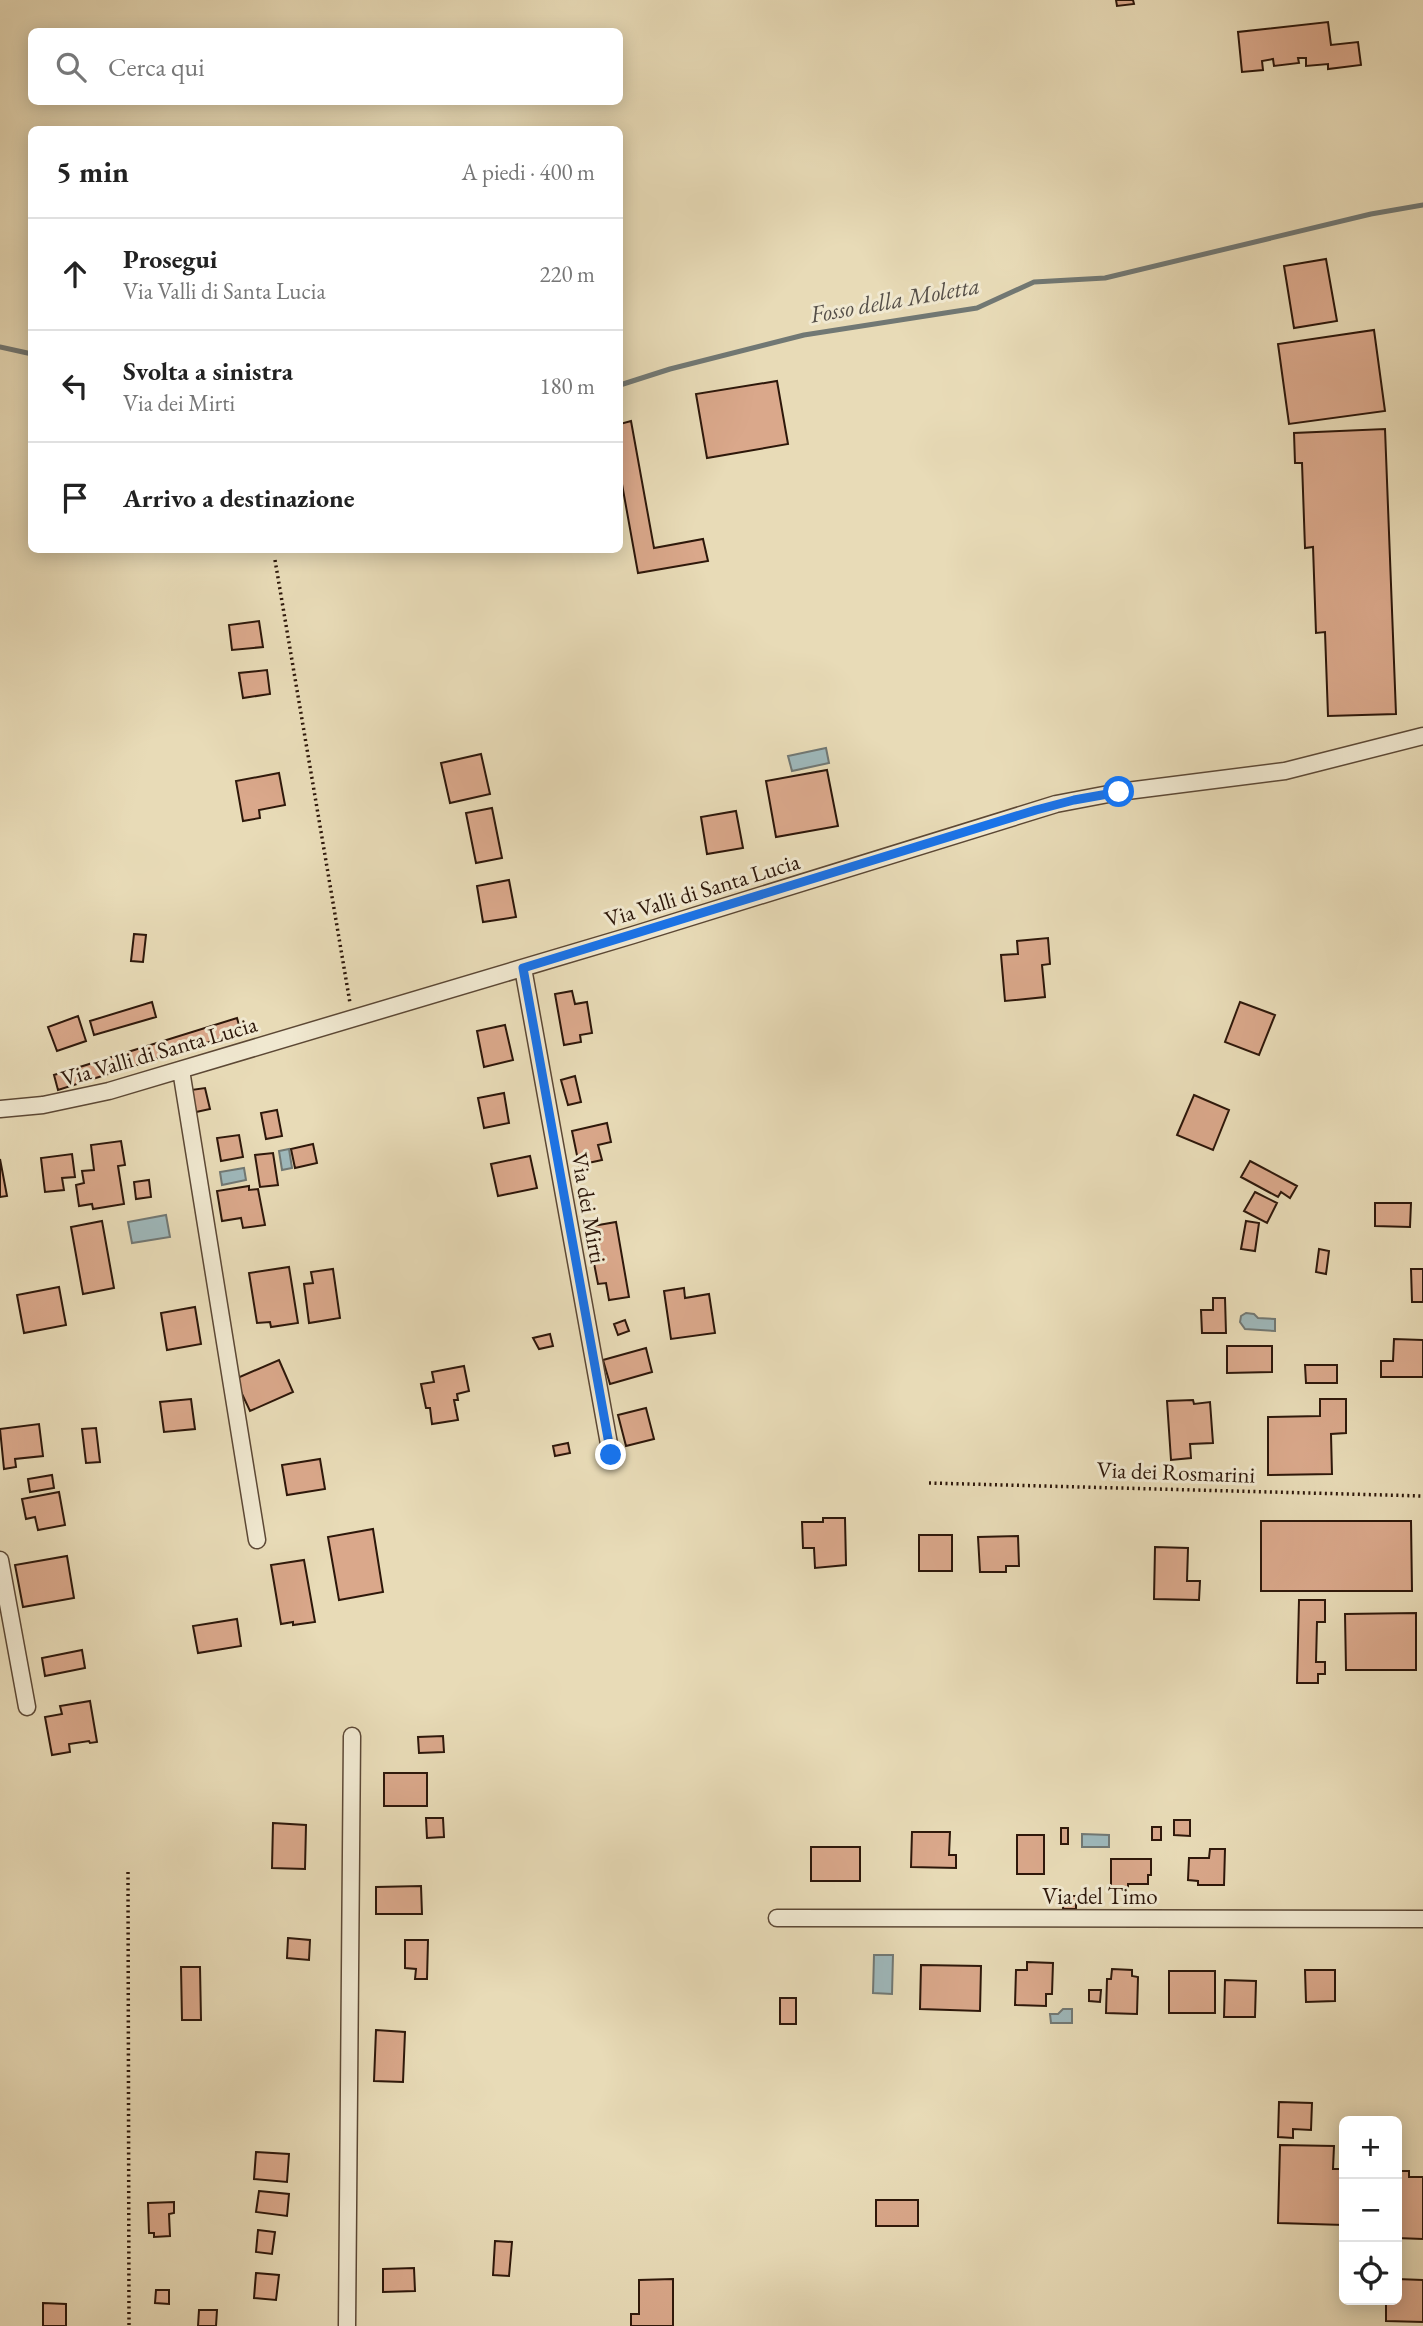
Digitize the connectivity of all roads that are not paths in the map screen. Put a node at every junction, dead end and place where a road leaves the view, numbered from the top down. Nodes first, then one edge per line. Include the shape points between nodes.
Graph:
1 (1423, 736) edge
2 (523, 968) junction
3 (181, 1070) junction
4 (0, 1109) edge
5 (611, 1455) dead end
6 (257, 1540) dead end
7 (0, 1560) edge
8 (27, 1707) dead end
9 (352, 1737) dead end
10 (777, 1918) dead end
11 (1423, 1919) edge
12 (347, 2326) edge

1 - 2 street, Via Valli di Santa Lucia via 1285,771 1107,793 1056,804
2 - 3 street, Via Valli di Santa Lucia
2 - 5 street, Via dei Mirti
3 - 4 street, Via Valli di Santa Lucia via 73,1100
3 - 6 street
7 - 8 street
9 - 12 street
10 - 11 street, Via del Timo

